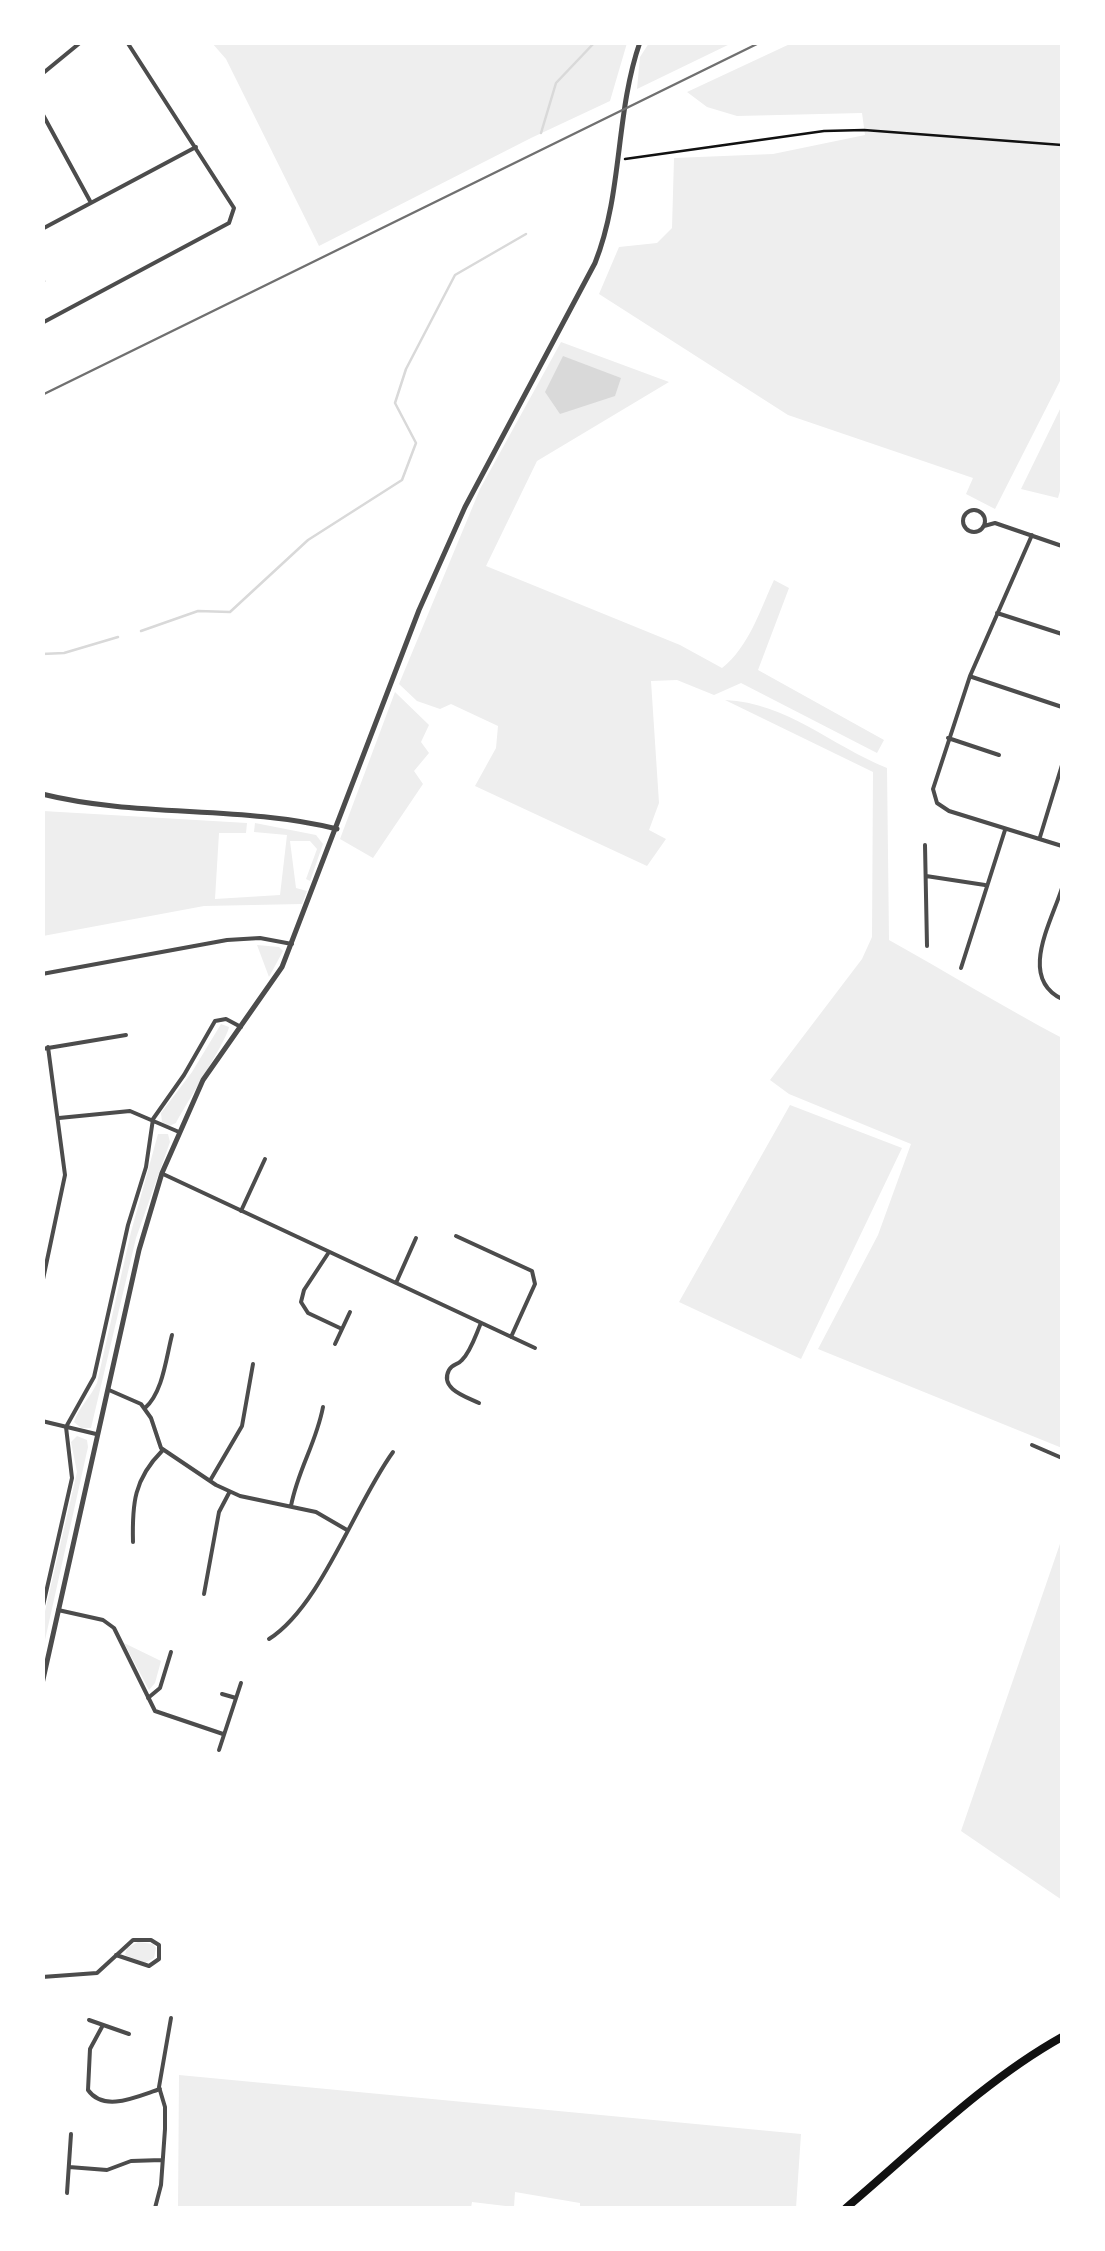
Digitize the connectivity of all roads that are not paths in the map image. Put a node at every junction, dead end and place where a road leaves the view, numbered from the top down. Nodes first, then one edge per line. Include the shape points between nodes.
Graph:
1 (80, 42) edge
2 (127, 42) edge
3 (640, 42) edge
4 (42, 74) edge
5 (42, 113) edge
6 (196, 147) junction
7 (91, 203) junction
8 (42, 229) edge
9 (42, 324) edge
10 (984, 516) junction
11 (995, 523) junction
12 (984, 526) junction
13 (1032, 535) junction
14 (1062, 546) edge
15 (997, 613) junction
16 (1062, 634) edge
17 (970, 676) junction
18 (1062, 706) edge
19 (948, 738) junction
20 (999, 755) dead end
21 (1062, 765) edge
22 (1061, 774) edge
23 (42, 794) edge
24 (1006, 828) junction
25 (337, 829) junction
26 (1040, 839) junction
27 (925, 845) dead end
28 (1062, 846) edge
29 (926, 876) junction
30 (987, 885) junction
31 (1062, 888) edge
32 (292, 944) junction
33 (927, 946) dead end
34 (960, 968) dead end
35 (42, 974) edge
36 (1062, 999) edge
37 (241, 1028) junction
38 (126, 1035) dead end
39 (45, 1048) edge
40 (58, 1118) junction
41 (153, 1119) junction
42 (178, 1132) junction
43 (266, 1158) dead end
44 (162, 1173) junction
45 (241, 1211) junction
46 (456, 1236) dead end
47 (416, 1238) dead end
48 (329, 1252) junction
49 (396, 1283) junction
50 (42, 1284) edge
51 (350, 1312) dead end
52 (481, 1323) junction
53 (342, 1329) junction
54 (172, 1335) dead end
55 (512, 1337) junction
56 (334, 1344) dead end
57 (534, 1348) dead end
58 (253, 1364) dead end
59 (107, 1390) junction
60 (478, 1403) dead end
61 (323, 1406) dead end
62 (145, 1408) junction
63 (42, 1421) edge
64 (66, 1427) junction
65 (97, 1434) junction
66 (1032, 1445) dead end
67 (163, 1450) junction
68 (393, 1452) dead end
69 (1062, 1458) edge
70 (210, 1480) junction
71 (229, 1492) junction
72 (291, 1507) junction
73 (347, 1530) junction
74 (133, 1542) dead end
75 (204, 1594) dead end
76 (42, 1610) edge
77 (58, 1610) junction
78 (269, 1639) dead end
79 (170, 1652) dead end
80 (46, 1654) edge
81 (241, 1683) dead end
82 (42, 1684) edge
83 (222, 1694) dead end
84 (148, 1698) junction
85 (236, 1698) junction
86 (223, 1734) junction
87 (219, 1750) dead end
88 (42, 1918) edge
89 (42, 1938) edge
90 (116, 1956) junction
91 (42, 1977) edge
92 (171, 2018) dead end
93 (89, 2020) dead end
94 (103, 2024) junction
95 (129, 2034) dead end
96 (1062, 2037) edge
97 (160, 2090) junction
98 (71, 2134) dead end
99 (163, 2160) junction
100 (69, 2167) junction
101 (67, 2194) dead end
102 (155, 2208) edge
103 (846, 2208) edge

1 - 4 street
2 - 6 street
3 - 25 street via 596,263 465,507
5 - 7 street
6 - 7 street
6 - 9 street via 234,208 229,222
7 - 8 street
10 - 11 street
10 - 12 street
10 - 12 street via 971,510 964,522 972,532
11 - 12 street
11 - 13 street
13 - 14 street
13 - 15 street
15 - 16 street
15 - 17 street
17 - 18 street
17 - 19 street
19 - 20 street
19 - 24 street via 933,789 937,803
21 - 22 street
22 - 26 street
23 - 25 street
24 - 26 street
24 - 30 street
25 - 32 street
26 - 28 street
27 - 29 street
29 - 30 street
29 - 33 street
30 - 34 street
31 - 36 street via 1039,972 1047,990
32 - 35 street via 227,940
32 - 37 street
37 - 41 street via 215,1021
37 - 42 street via 203,1080
38 - 39 street
39 - 40 street
40 - 41 street via 119,1110
40 - 50 street via 65,1187
41 - 42 street
41 - 64 street via 94,1377
42 - 44 street
43 - 45 street
44 - 45 street
44 - 59 street
45 - 48 street
46 - 55 street via 532,1271
47 - 49 street
48 - 49 street
48 - 53 street via 301,1302
49 - 52 street
51 - 53 street
52 - 55 street
52 - 60 street via 448,1376 450,1388
53 - 56 street
54 - 62 street via 154,1400
55 - 57 street
58 - 70 street via 242,1426
59 - 62 street
59 - 65 street
61 - 72 street
62 - 67 street
63 - 64 street
64 - 65 street
64 - 76 street via 72,1478
65 - 77 street
66 - 69 street
67 - 70 street
67 - 74 street via 135,1494
68 - 73 street
70 - 71 street
71 - 72 street
71 - 75 street
72 - 73 street
73 - 78 street via 298,1616
77 - 80 street
77 - 84 street via 114,1628
79 - 84 street via 160,1688
80 - 82 street
81 - 85 street
83 - 85 street
84 - 86 street via 159,1714
85 - 86 street
86 - 87 street
88 - 89 street
90 - 90 street via 149,1966 161,1952 142,1938
90 - 91 street via 97,1973
92 - 97 street
93 - 94 street
94 - 95 street
94 - 97 street via 90,2048 91,2096 118,2102
96 - 103 highway via 984,2092
97 - 99 street
98 - 100 street
99 - 100 street via 107,2170
99 - 102 street
100 - 101 street

